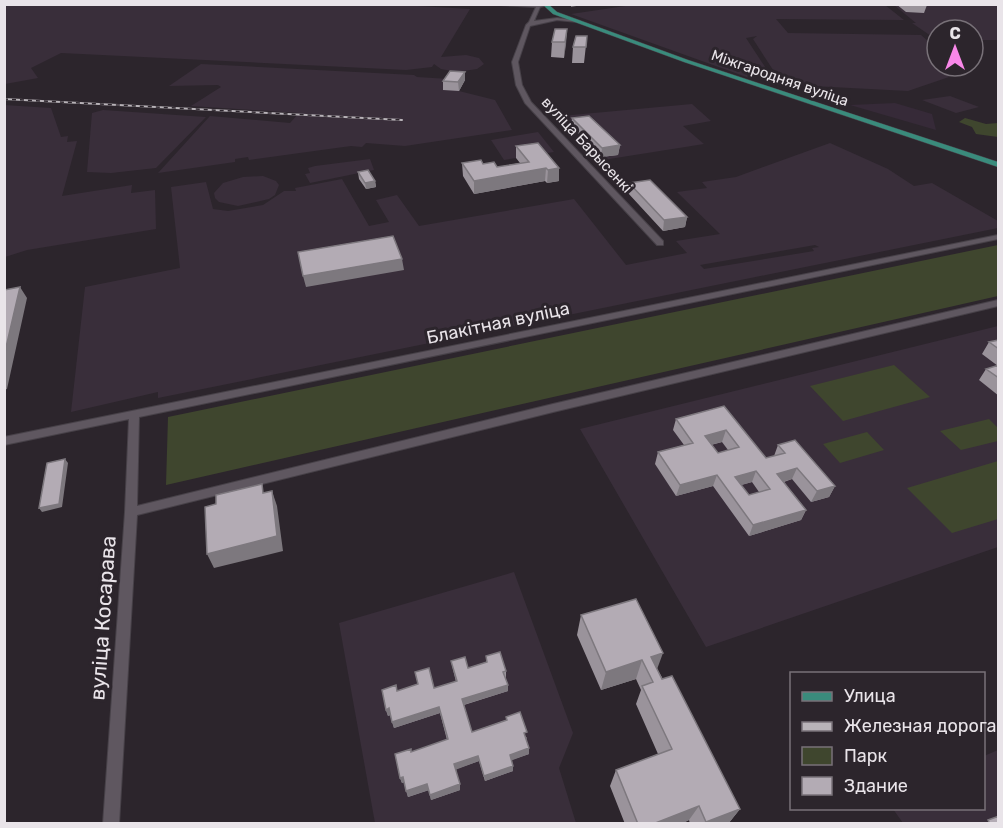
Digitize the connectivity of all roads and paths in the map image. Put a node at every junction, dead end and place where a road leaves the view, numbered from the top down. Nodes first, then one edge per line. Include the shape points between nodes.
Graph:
1 (482, 4) edge
2 (541, 5) edge
3 (559, 16) junction
4 (532, 20) junction
5 (999, 165) edge
6 (999, 237) edge
7 (660, 243) dead end
8 (999, 303) edge
9 (134, 415) junction
10 (4, 441) edge
11 (131, 512) junction
12 (111, 824) edge

1 - 2 street
2 - 3 main road
2 - 4 street, вуліца Барысенкі
3 - 4 street
3 - 4 street
3 - 5 main road, Міжгародняя вуліца
4 - 7 street, вуліца Барысенкі via 515,62 524,96
6 - 9 street, Блакітная вуліца
8 - 11 street
9 - 10 street, Блакітная вуліца
9 - 11 street, вуліца Косарава
11 - 12 street, вуліца Косарава

